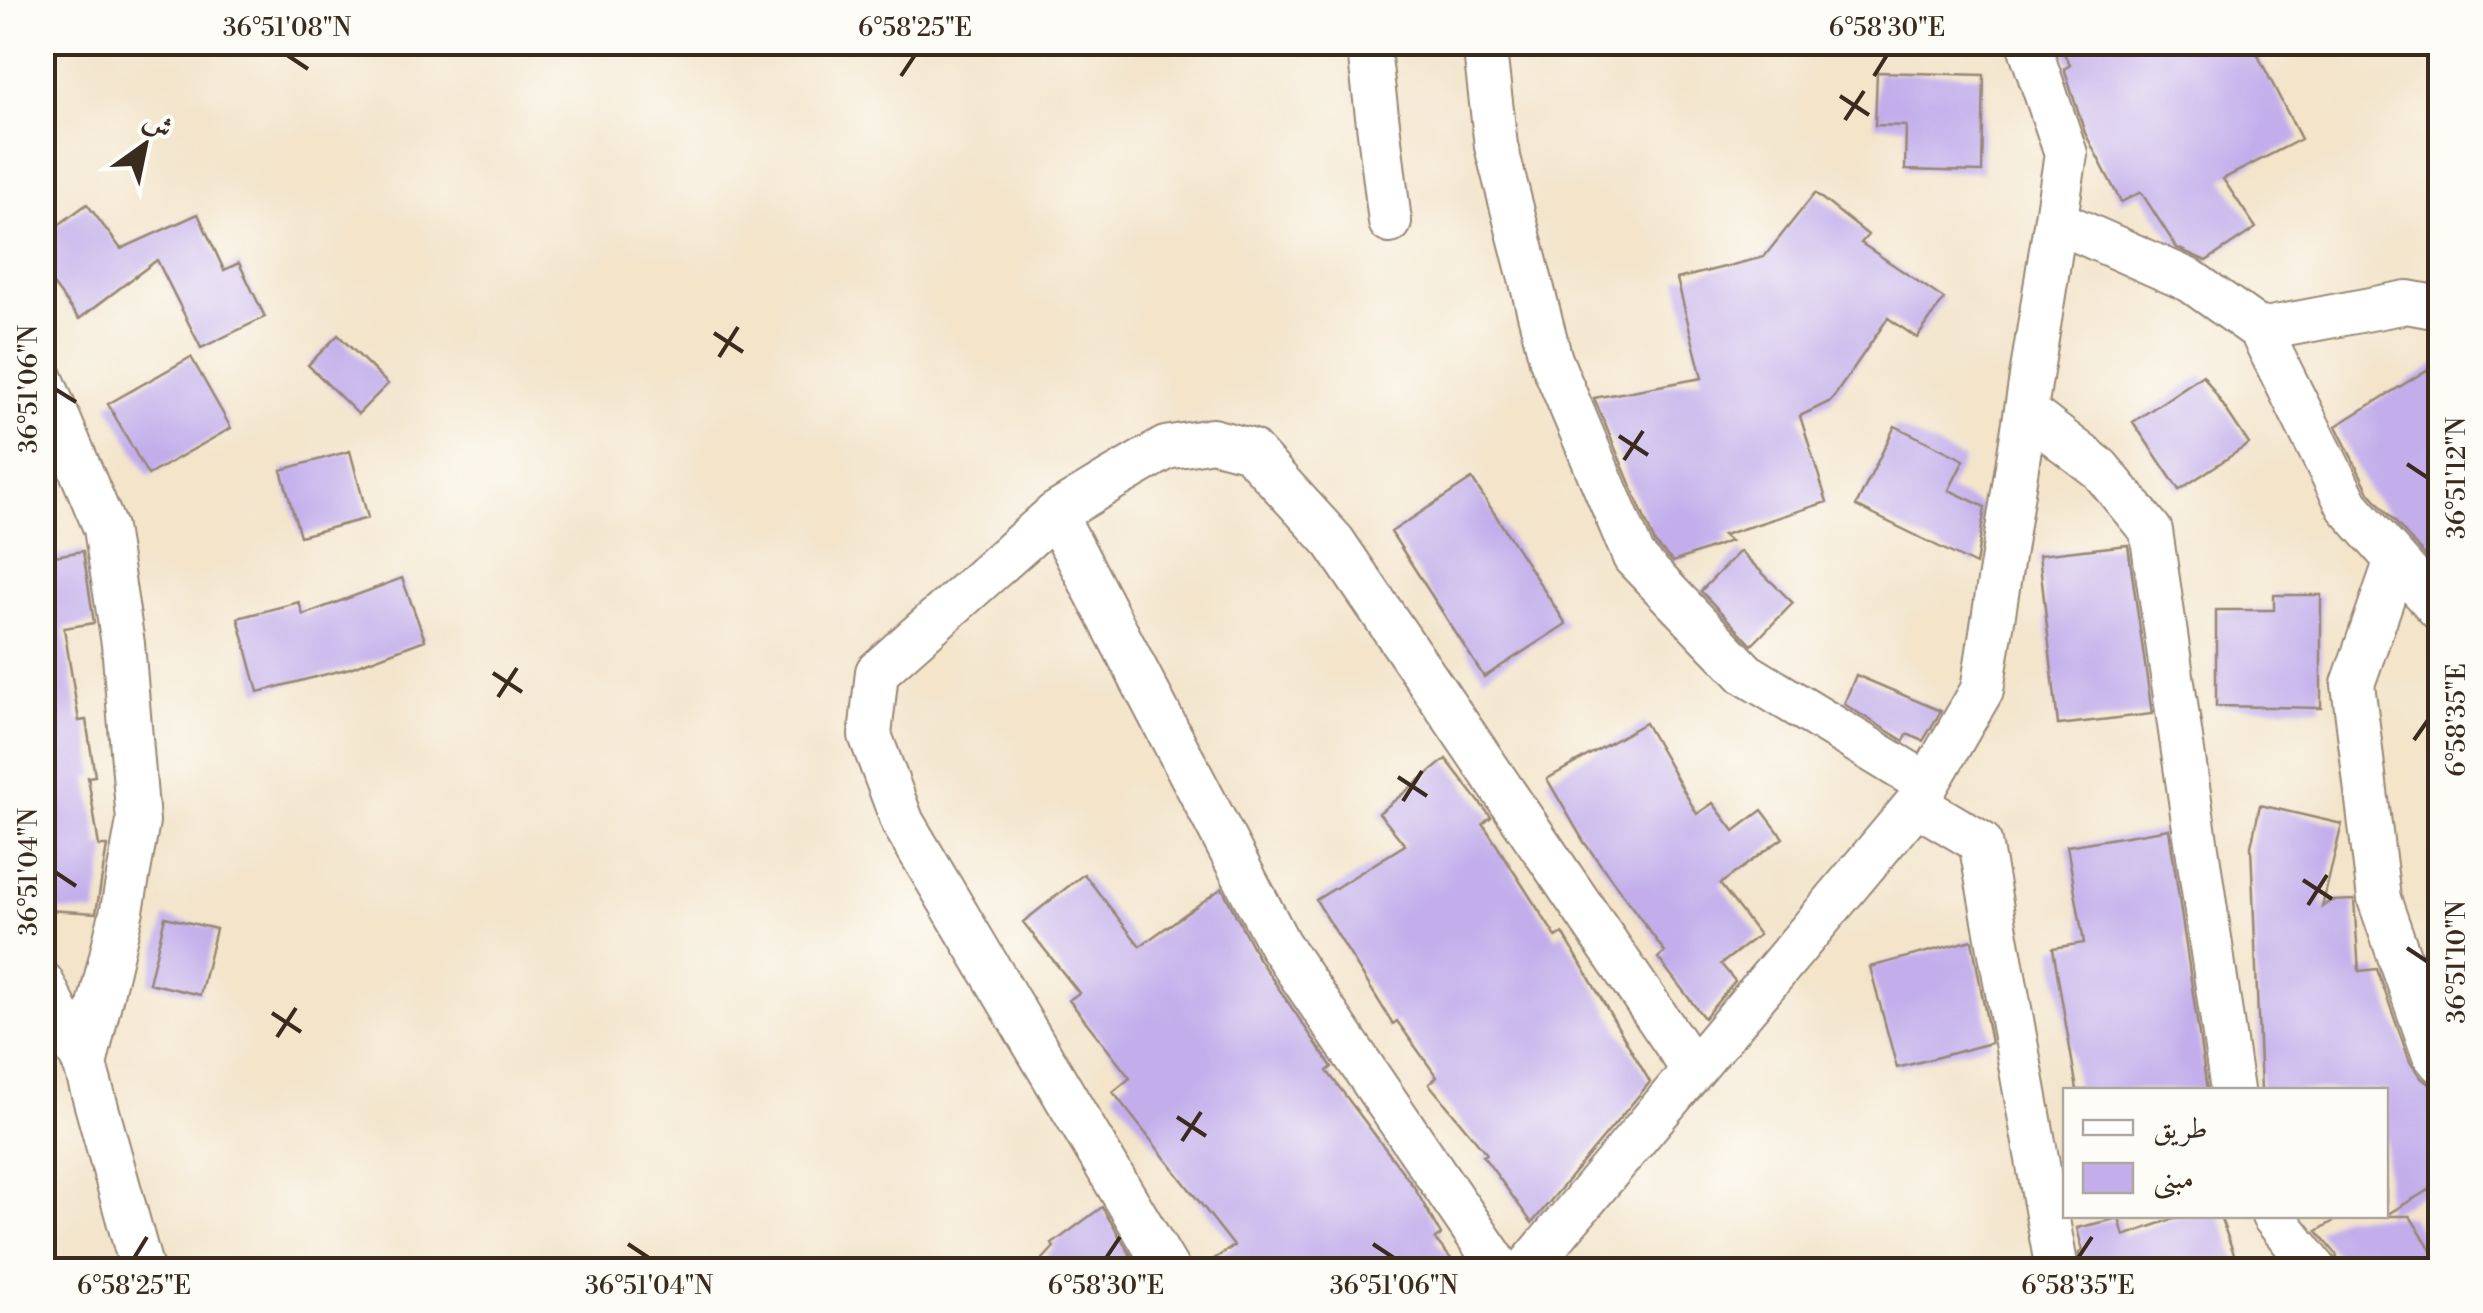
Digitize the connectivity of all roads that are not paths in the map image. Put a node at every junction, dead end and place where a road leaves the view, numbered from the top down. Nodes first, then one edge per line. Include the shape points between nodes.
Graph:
1 (1368, 42) edge
2 (1484, 42) edge
3 (2028, 42) edge
4 (1390, 222) dead end
5 (2056, 222) junction
6 (2440, 308) edge
7 (2260, 330) junction
8 (42, 380) edge
9 (2026, 412) junction
10 (1055, 514) junction
11 (2396, 560) junction
12 (2440, 610) edge
13 (1922, 794) junction
14 (42, 982) edge
15 (2440, 1062) edge
16 (85, 1066) junction
17 (1693, 1070) junction
18 (2232, 1088) edge
19 (2275, 1218) edge
20 (142, 1270) edge
21 (1168, 1270) edge
22 (1501, 1270) edge
23 (1526, 1270) edge
24 (2057, 1270) edge
25 (2316, 1270) edge

1 - 4 street
2 - 13 street via 1496,146 1551,360 1634,557 1746,674
3 - 5 street via 2066,154
5 - 7 street via 2191,282
5 - 9 street
6 - 7 street via 2406,302
7 - 11 street via 2348,506
8 - 16 street via 105,528 138,820
9 - 13 street via 1982,690
9 - 18 street via 2100,469 2152,531
10 - 17 street via 1166,448 1212,440 1250,450 1334,542
10 - 21 street via 877,672 870,735 903,823
10 - 22 street via 1279,944
11 - 12 street
11 - 15 street via 2353,684 2379,899
13 - 17 street
13 - 24 street via 1980,842
14 - 16 street
16 - 20 street
17 - 23 street
19 - 25 street

